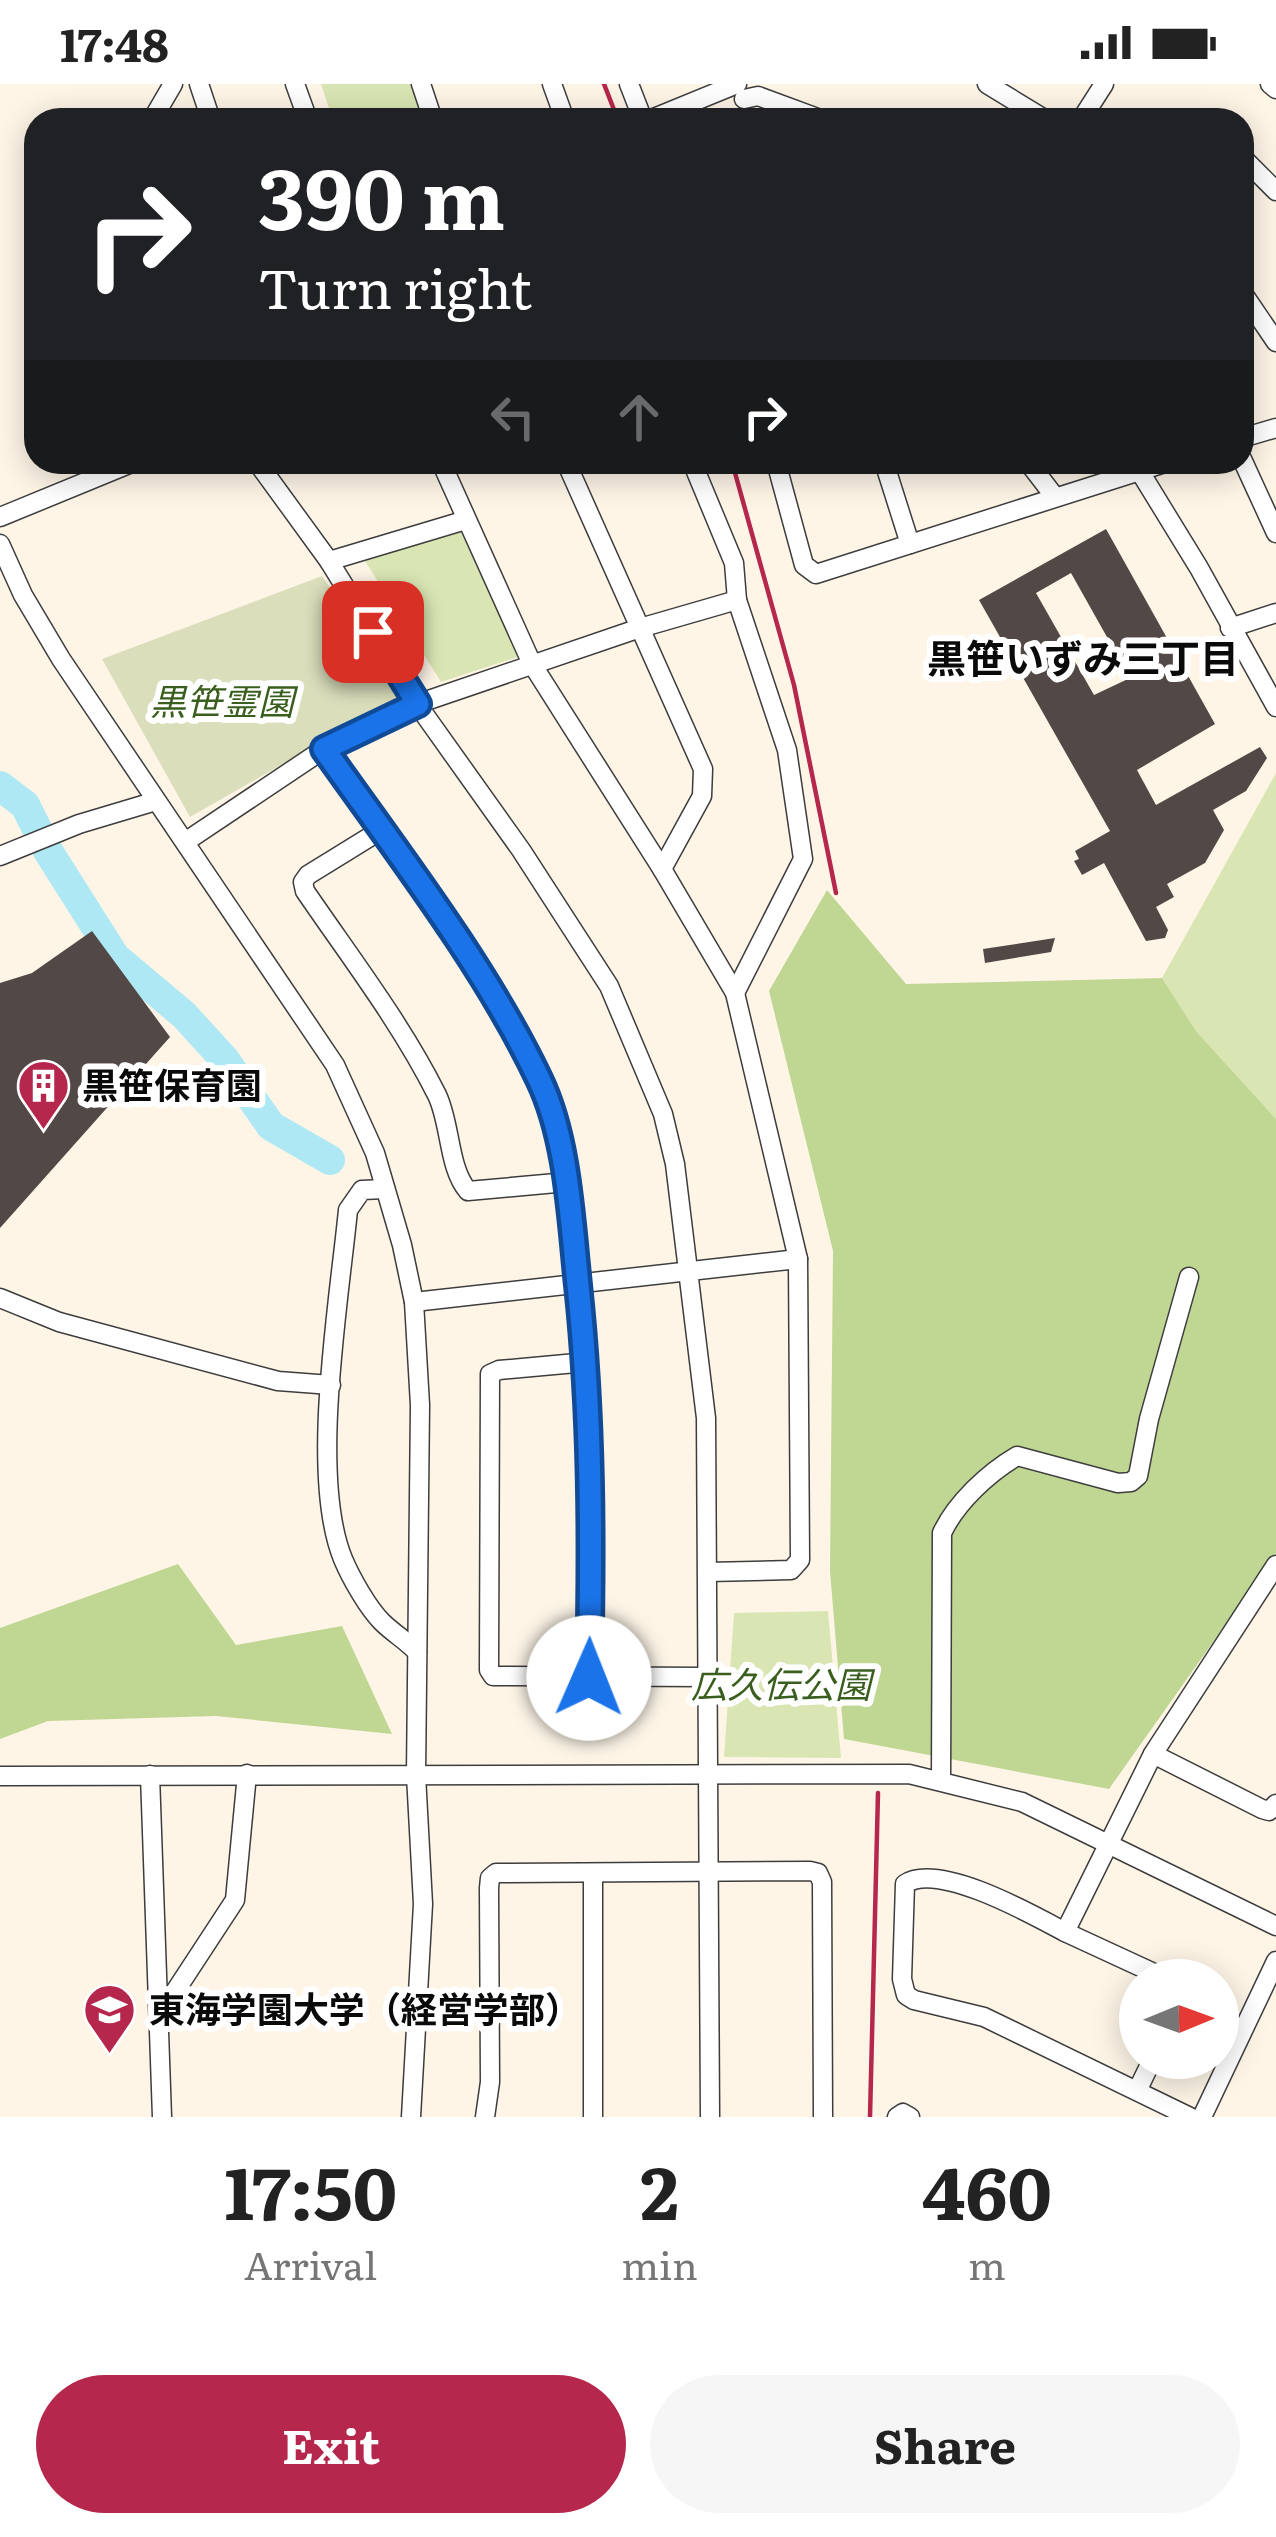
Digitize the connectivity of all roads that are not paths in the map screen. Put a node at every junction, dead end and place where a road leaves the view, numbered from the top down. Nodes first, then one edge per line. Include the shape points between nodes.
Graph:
1 (991, 85) edge
2 (744, 99) junction
3 (676, 108) edge
4 (748, 108) edge
5 (792, 108) edge
6 (1027, 108) edge
7 (1254, 169) edge
8 (1276, 191) edge
9 (1254, 308) edge
10 (1274, 336) edge
11 (105, 474) edge
12 (266, 474) edge
13 (446, 474) edge
14 (571, 474) edge
15 (697, 474) edge
16 (779, 474) edge
17 (888, 474) edge
18 (1037, 474) edge
19 (1118, 474) edge
20 (1141, 474) edge
21 (1249, 474) edge
22 (1055, 497) junction
23 (0, 517) edge
24 (466, 520) junction
25 (1276, 532) edge
26 (0, 544) edge
27 (910, 544) junction
28 (329, 561) junction
29 (737, 600) junction
30 (1276, 613) edge
31 (640, 628) junction
32 (1231, 628) junction
33 (532, 664) junction
34 (418, 704) junction
35 (1276, 707) edge
36 (324, 749) junction
37 (156, 801) junction
38 (381, 830) junction
39 (185, 842) junction
40 (0, 856) edge
41 (662, 869) junction
42 (735, 993) junction
43 (566, 1182) junction
44 (385, 1189) junction
45 (798, 1259) junction
46 (689, 1274) junction
47 (1190, 1277) dead end
48 (578, 1285) junction
49 (0, 1298) edge
50 (414, 1302) junction
51 (586, 1362) junction
52 (331, 1384) junction
53 (1276, 1565) edge
54 (707, 1572) junction
55 (417, 1652) junction
56 (706, 1677) junction
57 (589, 1678) junction
58 (1153, 1754) junction
59 (708, 1772) junction
60 (247, 1774) junction
61 (150, 1775) junction
62 (416, 1775) junction
63 (0, 1776) edge
64 (941, 1780) junction
65 (1276, 1804) edge
66 (1107, 1842) junction
67 (709, 1871) junction
68 (593, 1873) junction
69 (1276, 1926) edge
70 (1065, 1932) junction
71 (1123, 1959) edge
72 (1276, 1961) edge
73 (161, 2013) junction
74 (1143, 2079) edge
75 (1138, 2089) junction
76 (162, 2117) edge
77 (410, 2117) edge
78 (485, 2117) edge
79 (593, 2117) edge
80 (710, 2117) edge
81 (823, 2117) edge
82 (896, 2117) edge
83 (910, 2117) edge
84 (1190, 2117) edge
85 (1202, 2117) edge

1 - 6 street
2 - 3 street via 737,84
2 - 4 street
2 - 5 street via 758,95
7 - 8 street
9 - 10 street
11 - 23 street
12 - 28 street
13 - 24 street
14 - 31 street
15 - 29 street via 734,563
16 - 27 street via 807,570 816,574
17 - 27 street
18 - 22 street
19 - 22 street
20 - 32 street
21 - 25 street
22 - 27 street
24 - 28 street
24 - 33 street
26 - 37 street via 61,659
28 - 34 street
29 - 31 street
29 - 42 street via 788,750 803,859
30 - 32 street
31 - 33 street
31 - 41 street via 704,769 702,796
32 - 35 street
33 - 34 street
33 - 41 street
34 - 36 street
34 - 46 street via 609,986 663,1114
36 - 38 street
36 - 39 street
37 - 39 street
37 - 40 street
38 - 43 street via 541,1082
38 - 43 street via 308,875 304,891 438,1097 468,1192
39 - 44 street via 335,1065
41 - 42 street
42 - 45 street
43 - 48 street
44 - 50 street
44 - 52 street via 362,1190 348,1210
45 - 46 street
45 - 54 street via 799,1566
46 - 48 street
46 - 54 street via 706,1418
47 - 64 street via 1138,1476 1118,1483 1017,1456 996,1468 941,1533
48 - 50 street
48 - 51 street
49 - 52 street via 278,1382
50 - 55 street
51 - 57 street
51 - 57 street via 490,1374 489,1629 493,1676
52 - 55 street via 333,1528 382,1622
53 - 58 street
54 - 56 street
55 - 62 street
56 - 57 street
56 - 59 street
58 - 65 street via 1262,1809
58 - 66 street
59 - 62 street
59 - 64 street
59 - 67 street
60 - 61 street
60 - 62 street
60 - 73 street via 236,1900
61 - 63 street
61 - 73 street
62 - 77 street via 423,1904
64 - 66 street via 1022,1802
66 - 69 street
66 - 70 street
67 - 68 street
67 - 80 street
67 - 81 street via 818,1873
68 - 78 street via 490,1878
68 - 79 street
70 - 71 street
70 - 75 street via 985,1892 911,1879 906,1995 984,2017
72 - 85 street
73 - 76 street
74 - 75 street
75 - 84 street
82 - 83 street

